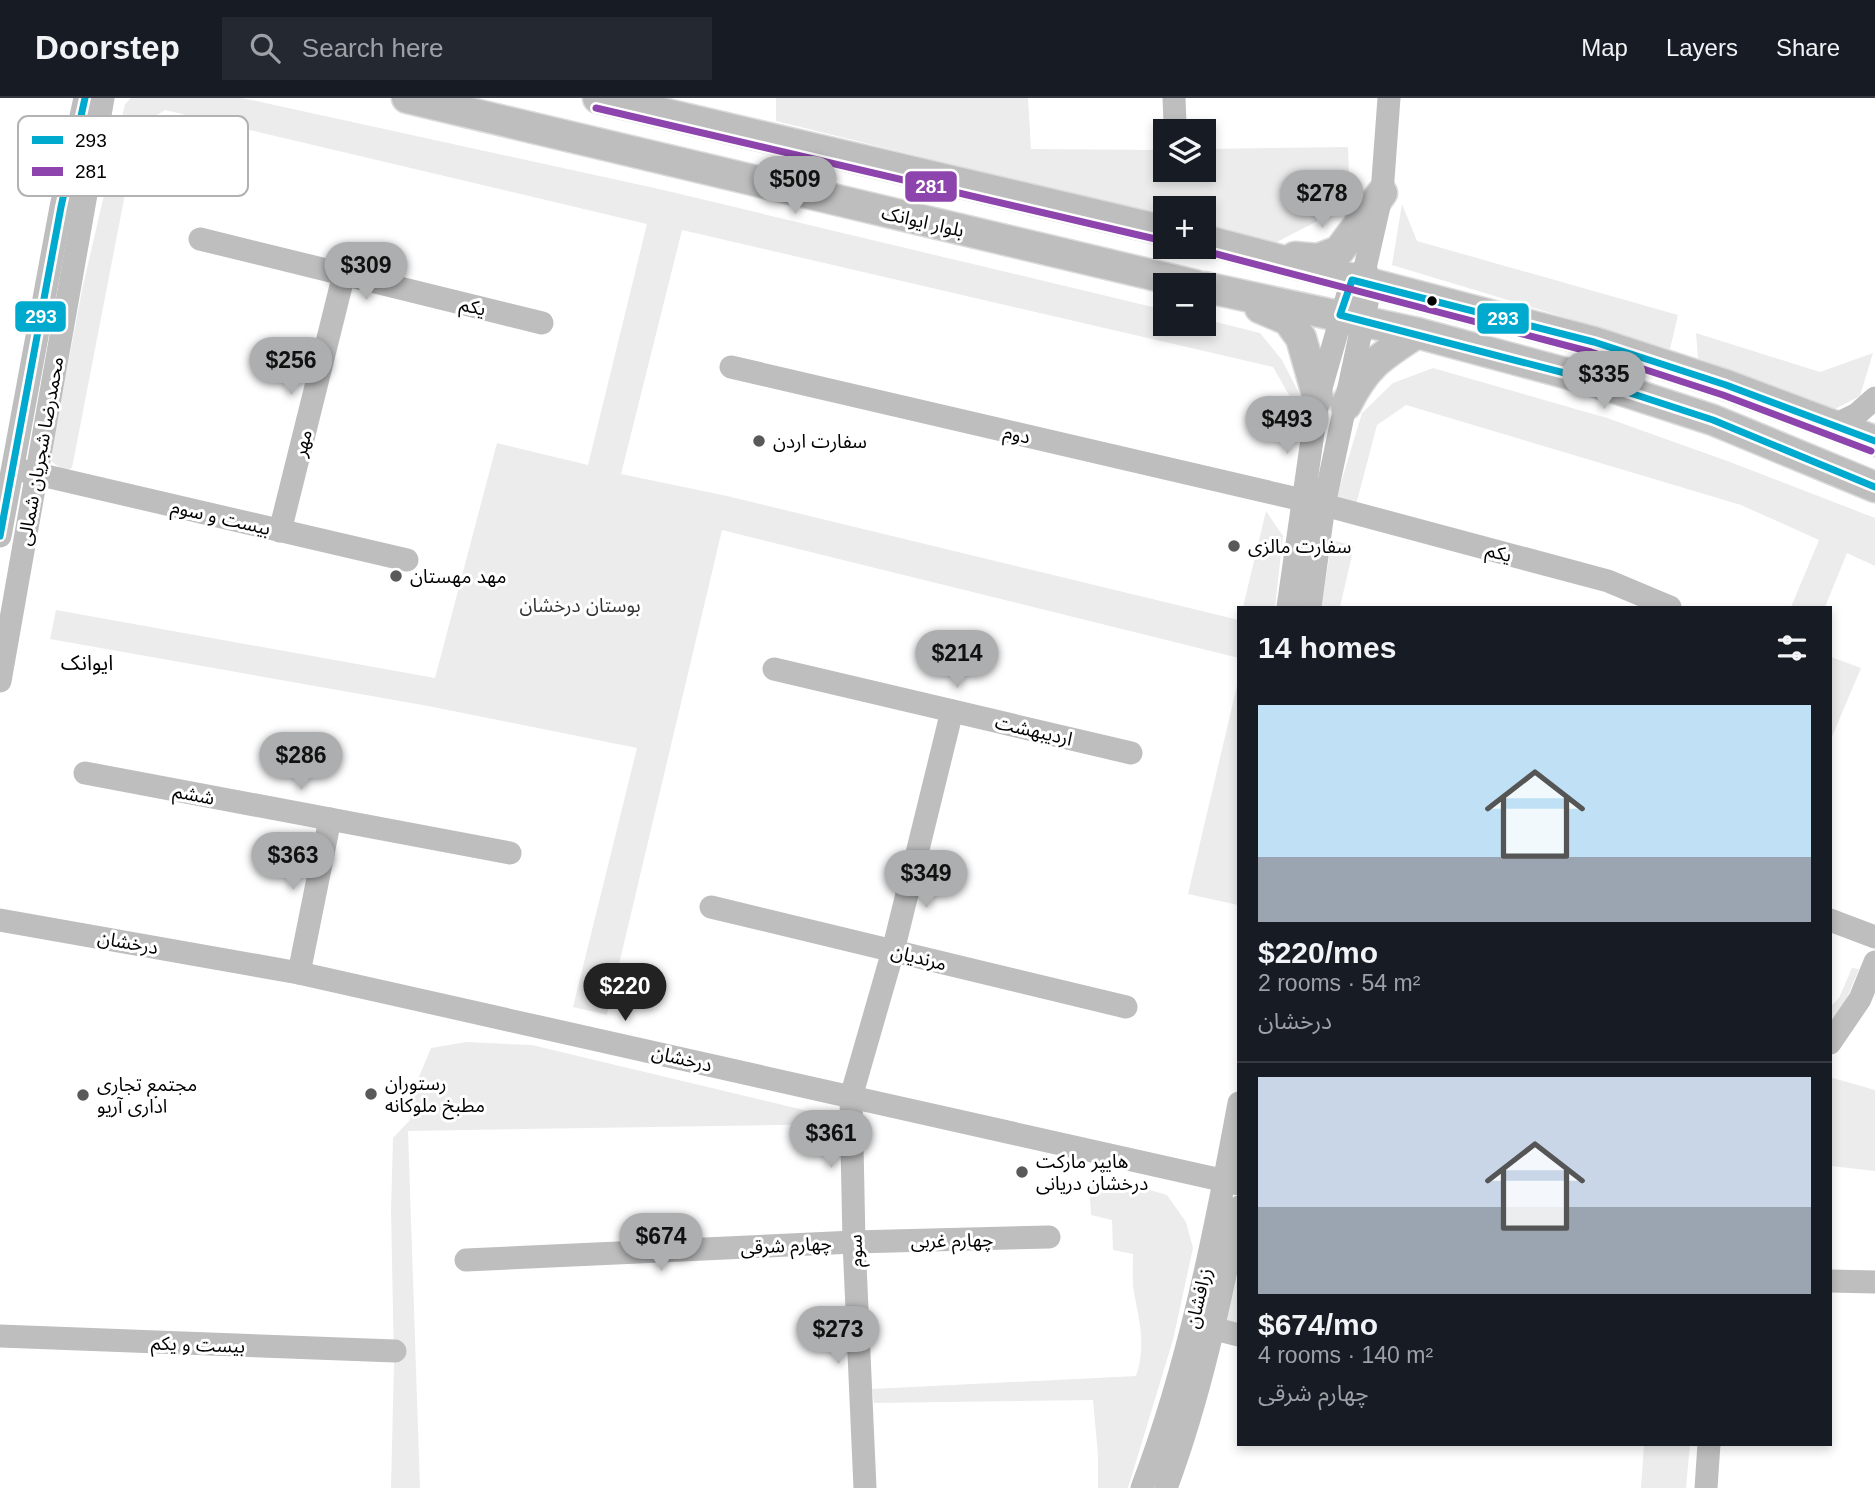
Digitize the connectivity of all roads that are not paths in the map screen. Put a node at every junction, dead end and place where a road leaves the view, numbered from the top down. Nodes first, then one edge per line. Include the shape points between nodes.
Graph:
1 (85, 98) edge
2 (103, 98) edge
3 (407, 98) edge
4 (598, 98) edge
5 (1174, 98) edge
6 (1390, 98) edge
7 (81, 116) edge
8 (99, 116) edge
9 (1175, 119) edge
10 (1382, 193) junction
11 (63, 196) edge
12 (80, 196) edge
13 (1153, 228) edge
14 (200, 240) dead end
15 (1216, 243) edge
16 (1253, 252) junction
17 (344, 274) junction
18 (1153, 275) edge
19 (1363, 277) junction
20 (1216, 290) edge
21 (1352, 319) junction
22 (542, 323) dead end
23 (1417, 333) junction
24 (731, 367) dead end
25 (1875, 398) edge
26 (1332, 402) junction
27 (1835, 425) junction
28 (1875, 441) edge
29 (16, 470) edge
30 (1875, 487) edge
31 (1314, 503) junction
32 (280, 531) junction
33 (0, 536) edge
34 (407, 560) dead end
35 (1288, 606) edge
36 (1310, 606) edge
37 (1668, 606) edge
38 (774, 669) dead end
39 (0, 681) edge
40 (952, 711) junction
41 (1131, 753) dead end
42 (85, 773) dead end
43 (330, 819) junction
44 (510, 853) dead end
45 (710, 907) dead end
46 (0, 920) edge
47 (1832, 921) edge
48 (1875, 937) edge
49 (893, 951) junction
50 (1875, 962) edge
51 (299, 973) junction
52 (1126, 1007) dead end
53 (1832, 1040) edge
54 (851, 1097) junction
55 (1237, 1126) edge
56 (1232, 1182) edge
57 (1237, 1214) edge
58 (1049, 1237) dead end
59 (854, 1242) junction
60 (466, 1260) dead end
61 (1832, 1281) edge
62 (1875, 1282) edge
63 (1204, 1326) junction
64 (1237, 1334) edge
65 (0, 1336) edge
66 (395, 1352) dead end
67 (1709, 1446) edge
68 (865, 1488) edge
69 (1142, 1488) edge
70 (1166, 1488) edge
71 (1706, 1488) edge

1 - 7 street, محمدرضا شجریان شمالی
2 - 8 street, محمدرضا شجریان شمالی
3 - 18 main road, بلوار ایوانک
4 - 13 main road
5 - 9 street
6 - 10 street
10 - 16 main road via 1339,251 1318,259
10 - 19 street
11 - 29 street, محمدرضا شجریان شمالی
12 - 29 street, محمدرضا شجریان شمالی
14 - 17 street, یکم
15 - 16 main road
16 - 19 main road
17 - 22 street, یکم
17 - 32 street, مهر
19 - 21 street
19 - 27 main road via 1594,342
20 - 21 main road
20 - 26 main road via 1288,320
21 - 23 main road
21 - 26 street
23 - 26 main road via 1384,354
23 - 30 main road via 1584,377 1700,415
24 - 31 street, دوم
25 - 27 street
26 - 31 street
27 - 28 main road
29 - 32 street, بیست و سوم
29 - 33 street, محمدرضا شجریان شمالی
29 - 39 street, محمدرضا شجریان شمالی
31 - 35 street
31 - 36 street
31 - 37 street, یکم via 1608,581
32 - 34 street, بیست و سوم
38 - 40 street, اردیبهشت
40 - 41 street, اردیبهشت
40 - 49 street, سوم
42 - 43 street, ششم
43 - 44 street, ششم
43 - 51 street
45 - 49 street, مرنديان
46 - 51 street, درخشان
47 - 48 street
49 - 52 street, مرنديان
49 - 54 street, سوم
50 - 53 street via 1860,999
51 - 54 street, درخشان
54 - 56 street, درخشان
54 - 59 street, سوم
55 - 56 street, زرافشان
56 - 63 street, زرافشان
57 - 63 street, زرافشان
58 - 59 street, چهارم غربی
59 - 60 street, چهارم شرقی
59 - 68 street, سوم
61 - 62 street
63 - 64 street
63 - 69 street, زرافشان
63 - 70 street, زرافشان via 1180,1452
65 - 66 street, بیست و یکم
67 - 71 street

